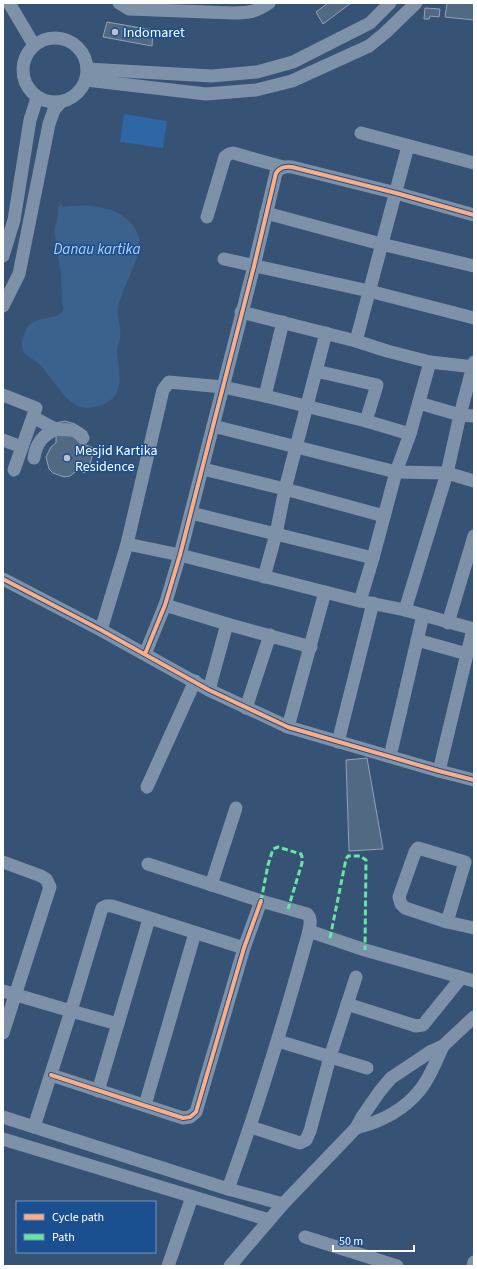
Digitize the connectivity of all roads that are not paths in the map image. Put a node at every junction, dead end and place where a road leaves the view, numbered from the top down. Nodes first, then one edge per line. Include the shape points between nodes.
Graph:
1 (9, 3) edge
2 (119, 3) edge
3 (269, 3) edge
4 (390, 3) edge
5 (416, 3) edge
6 (34, 45) junction
7 (87, 75) junction
8 (37, 98) junction
9 (61, 102) junction
10 (361, 133) dead end
11 (408, 146) junction
12 (474, 163) edge
13 (283, 167) junction
14 (396, 193) junction
15 (266, 213) junction
16 (474, 215) edge
17 (207, 217) dead end
18 (381, 244) junction
19 (3, 256) edge
20 (224, 259) dead end
21 (254, 266) junction
22 (474, 266) edge
23 (369, 291) junction
24 (3, 306) edge
25 (241, 312) junction
26 (474, 318) edge
27 (283, 322) junction
28 (326, 333) junction
29 (356, 341) junction
30 (430, 362) junction
31 (474, 365) edge
32 (316, 371) junction
33 (223, 387) junction
34 (3, 395) edge
35 (265, 396) junction
36 (419, 403) junction
37 (306, 406) junction
38 (460, 415) junction
39 (474, 416) edge
40 (33, 417) junction
41 (366, 421) junction
42 (213, 426) junction
43 (56, 429) junction
44 (410, 434) junction
45 (83, 438) dead end
46 (3, 440) edge
47 (22, 447) junction
48 (296, 448) junction
49 (34, 458) dead end
50 (203, 469) junction
51 (14, 470) dead end
52 (396, 472) junction
53 (446, 473) junction
54 (474, 481) edge
55 (285, 489) junction
56 (191, 513) junction
57 (384, 516) junction
58 (276, 534) junction
59 (474, 536) edge
60 (127, 544) junction
61 (180, 555) junction
62 (373, 558) junction
63 (264, 577) junction
64 (3, 579) edge
65 (325, 592) junction
66 (360, 601) junction
67 (374, 603) junction
68 (165, 605) junction
69 (405, 610) junction
70 (423, 615) junction
71 (448, 623) junction
72 (227, 624) junction
73 (474, 629) edge
74 (101, 630) junction
75 (270, 636) junction
76 (417, 640) junction
77 (311, 647) junction
78 (145, 654) junction
79 (468, 654) junction
80 (195, 681) junction
81 (209, 690) junction
82 (246, 708) junction
83 (288, 727) junction
84 (338, 742) junction
85 (392, 748) dead end
86 (439, 771) junction
87 (474, 780) edge
88 (147, 787) dead end
89 (236, 808) dead end
90 (3, 862) edge
91 (148, 864) dead end
92 (470, 864) edge
93 (211, 885) junction
94 (261, 901) junction
95 (149, 919) junction
96 (447, 922) junction
97 (474, 928) edge
98 (310, 931) junction
99 (195, 933) junction
100 (244, 948) junction
101 (356, 976) dead end
102 (461, 978) junction
103 (474, 981) edge
104 (9, 993) edge
105 (347, 1004) junction
106 (71, 1011) junction
107 (474, 1017) edge
108 (118, 1024) junction
109 (3, 1033) edge
110 (278, 1041) junction
111 (443, 1046) junction
112 (330, 1057) junction
113 (367, 1068) dead end
114 (51, 1076) junction
115 (98, 1091) junction
116 (146, 1105) junction
117 (3, 1117) edge
118 (34, 1127) junction
119 (251, 1127) junction
120 (356, 1128) junction
121 (3, 1139) edge
122 (228, 1189) junction
123 (192, 1197) junction
124 (283, 1204) junction
125 (269, 1220) junction
126 (305, 1237) dead end
127 (474, 1262) edge
128 (168, 1266) edge
129 (230, 1266) edge
130 (396, 1266) edge
131 (473, 1266) edge

1 - 6 street
2 - 3 street via 129,9 248,13
4 - 7 street via 370,23 293,62 257,72 212,76
5 - 7 street via 369,46 292,81 256,90 206,94
6 - 7 street via 47,38 61,38 74,44 84,55
6 - 8 street via 27,54 23,66 23,78 28,89
7 - 9 street via 81,90 72,98
8 - 9 street
8 - 19 street via 30,120 14,220
9 - 24 street via 54,110 49,124 19,274
10 - 11 street
11 - 12 street
11 - 14 street
13 - 14 street via 292,167
13 - 15 street via 276,172
13 - 17 street via 233,153 228,154
14 - 16 street
14 - 18 street
15 - 18 street
15 - 21 street
18 - 22 street
18 - 23 street
20 - 21 street
21 - 23 street
21 - 25 street
23 - 26 street
23 - 29 street
25 - 27 street
25 - 33 street
27 - 28 street
27 - 35 street
28 - 29 street
28 - 32 street
29 - 30 street
30 - 31 street
30 - 36 street
31 - 38 street
32 - 37 street
32 - 41 street via 377,385
33 - 35 street
33 - 42 street
33 - 60 street via 173,382 166,385
34 - 40 street via 36,408
35 - 37 street
36 - 38 street
36 - 44 street
37 - 41 street
37 - 48 street
38 - 39 street
38 - 53 street
40 - 43 street
40 - 47 street
41 - 44 street
42 - 48 street
42 - 50 street
43 - 45 street via 73,430 80,433
43 - 49 street via 48,433 35,448
44 - 52 street
46 - 47 street
47 - 51 street
48 - 52 street
48 - 55 street
50 - 55 street
50 - 56 street
52 - 53 street
52 - 57 street
53 - 54 street
53 - 69 street
55 - 57 street
55 - 58 street
56 - 58 street
56 - 61 street
57 - 62 street
58 - 62 street
58 - 63 street
59 - 71 street
60 - 61 street
60 - 74 street
61 - 63 street
61 - 68 street
62 - 66 street
63 - 65 street
64 - 74 street
65 - 66 street
65 - 77 street
66 - 67 street
67 - 69 street
67 - 84 street
68 - 72 street
68 - 78 street
69 - 70 street
70 - 71 street
70 - 76 street
71 - 73 street
72 - 75 street
72 - 81 street
73 - 79 street
74 - 78 street
75 - 77 street
75 - 82 street
76 - 79 street
76 - 85 street
77 - 83 street
78 - 80 street
79 - 86 street
80 - 81 street
80 - 88 street
81 - 82 street
82 - 83 street
83 - 84 street
84 - 86 street
86 - 87 street
89 - 93 street
90 - 104 street via 46,879 50,887
91 - 93 street
92 - 96 street
92 - 96 street via 418,848 415,852 399,897 402,904 405,908
93 - 94 street
94 - 98 street via 307,914 311,922
94 - 100 street
95 - 99 street
95 - 106 street via 112,906 102,908
95 - 108 street
96 - 97 street
98 - 102 street
98 - 110 street
99 - 100 street
99 - 116 street
100 - 116 street via 196,1112 190,1117 183,1118
101 - 105 street
102 - 103 street
102 - 105 street via 423,1025 416,1026
104 - 106 street
104 - 109 street
105 - 112 street
106 - 108 street
106 - 114 street
107 - 111 street
108 - 115 street
110 - 112 street
110 - 119 street
111 - 120 street via 392,1078 380,1091
111 - 120 street via 420,1090 406,1104 369,1125
112 - 113 street
112 - 119 street via 306,1140 300,1143
114 - 115 street
114 - 118 street
115 - 116 street
117 - 118 street
118 - 122 street
119 - 122 street
120 - 124 street
121 - 123 street
122 - 124 street
123 - 125 street
123 - 128 street
124 - 125 street
125 - 129 street
126 - 130 street
127 - 131 street

